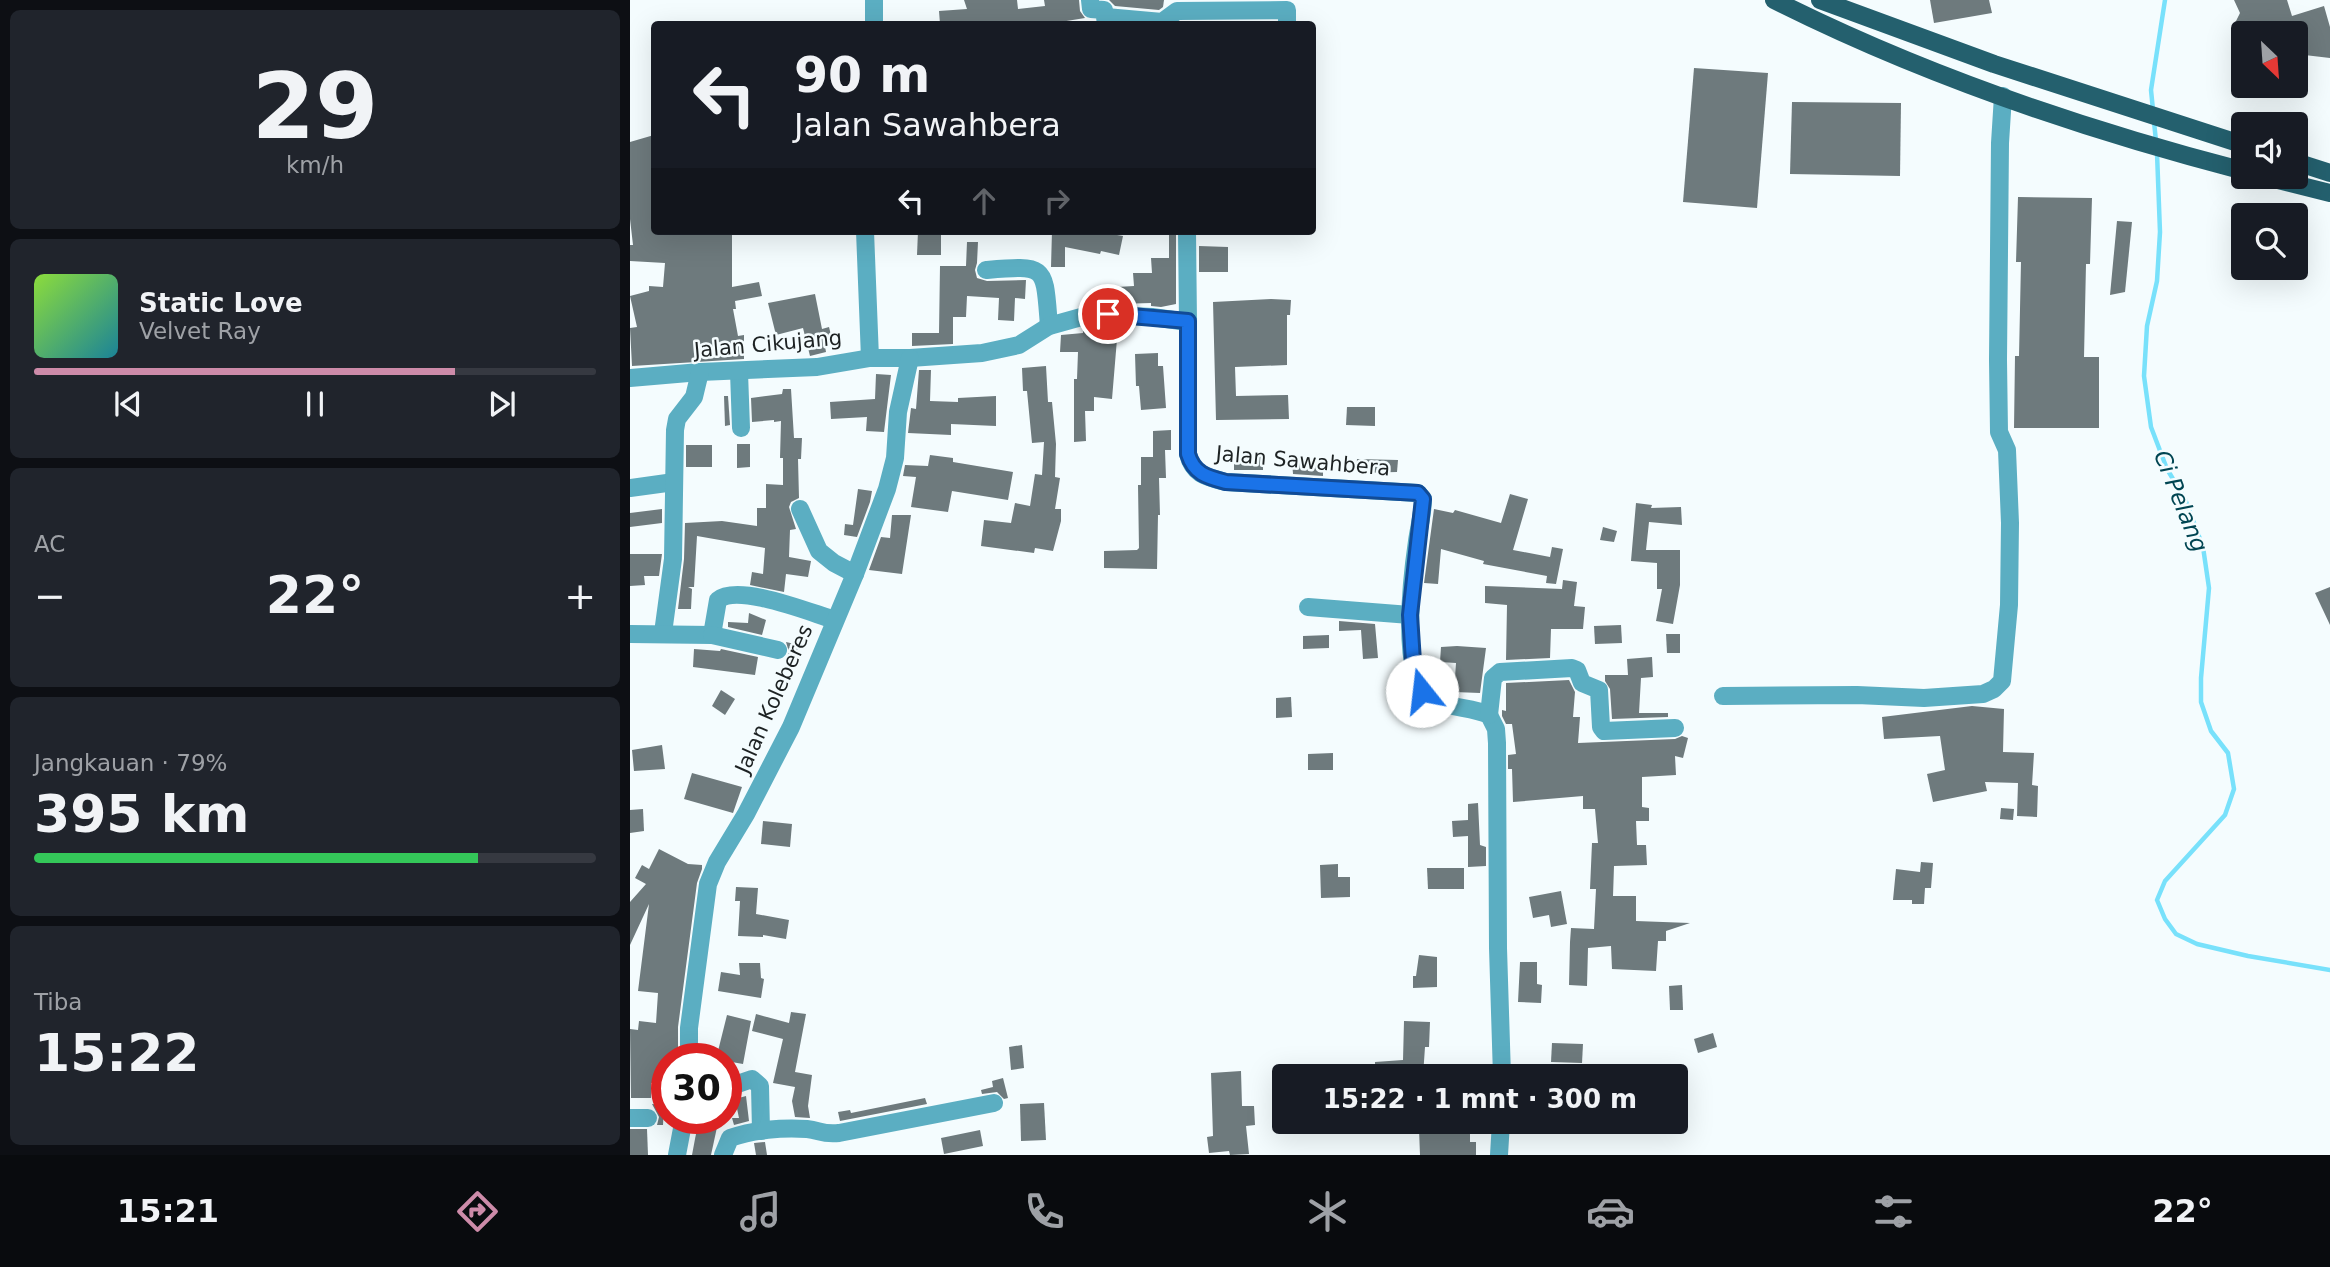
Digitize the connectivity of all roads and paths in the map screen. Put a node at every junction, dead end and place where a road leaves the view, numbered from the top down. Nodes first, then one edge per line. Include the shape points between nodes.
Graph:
1 (874, 0) edge
2 (1090, 0) edge
3 (1774, 0) edge
4 (1820, 0) edge
5 (874, 21) edge
6 (1106, 21) edge
7 (1162, 21) edge
8 (1287, 21) edge
9 (2003, 96) junction
10 (2231, 141) edge
11 (2308, 166) edge
12 (2231, 168) edge
13 (2330, 173) edge
14 (2308, 188) edge
15 (2330, 193) edge
16 (865, 235) edge
17 (1187, 235) edge
18 (986, 270) dead end
19 (1188, 321) junction
20 (1049, 326) junction
21 (870, 358) junction
22 (910, 358) junction
23 (700, 372) junction
24 (739, 372) junction
25 (630, 379) edge
26 (741, 428) dead end
27 (674, 482) junction
28 (630, 488) edge
29 (800, 509) dead end
30 (855, 574) junction
31 (1308, 607) dead end
32 (1410, 615) junction
33 (835, 620) junction
34 (663, 633) junction
35 (630, 634) edge
36 (712, 635) junction
37 (778, 650) dead end
38 (1723, 696) dead end
39 (1489, 715) junction
40 (1675, 728) dead end
41 (689, 1043) edge
42 (1502, 1064) edge
43 (742, 1083) edge
44 (994, 1103) dead end
45 (761, 1131) junction
46 (681, 1134) edge
47 (1500, 1134) edge
48 (677, 1155) edge
49 (723, 1155) edge
50 (1499, 1155) edge

1 - 5 street
2 - 6 street via 1091,9 1104,10
3 - 9 main road via 1893,56
4 - 10 main road via 1899,31
7 - 8 street via 1177,11 1287,10
9 - 12 main road
9 - 38 street via 1998,372 1999,432 2007,450 2010,523 2002,681 1983,694 1924,698
11 - 13 main road
14 - 15 main road
16 - 21 street
17 - 19 street
18 - 20 street via 1030,268 1040,273
19 - 20 street via 1093,314
19 - 32 street, Jalan Sawahbera via 1188,454 1194,469 1226,482 1418,493 1423,510
20 - 22 street via 1008,348
21 - 22 street, Jalan Cikujang
21 - 24 street, Jalan Cikujang
22 - 30 street, Jalan Koleberes via 898,412 895,458
23 - 24 street, Jalan Cikujang
23 - 25 street, Jalan Cikujang
23 - 27 street via 694,397 677,419
24 - 26 street
27 - 28 street
27 - 34 street via 673,559
29 - 30 street via 819,551
30 - 33 street, Jalan Koleberes
31 - 32 street
32 - 39 street, Jalan Sawahbera via 1414,677 1422,691 1438,702
33 - 36 street via 773,600 723,596 718,600
33 - 41 street, Jalan Koleberes via 791,727 708,884
34 - 35 street
34 - 36 street
36 - 37 street
39 - 40 street via 1493,678 1500,672 1572,668 1585,686 1599,690 1604,731
39 - 42 street via 1497,743
43 - 45 street via 755,1079 760,1086
44 - 45 street via 825,1135 804,1129
45 - 49 street via 730,1138
46 - 48 street
47 - 50 street

